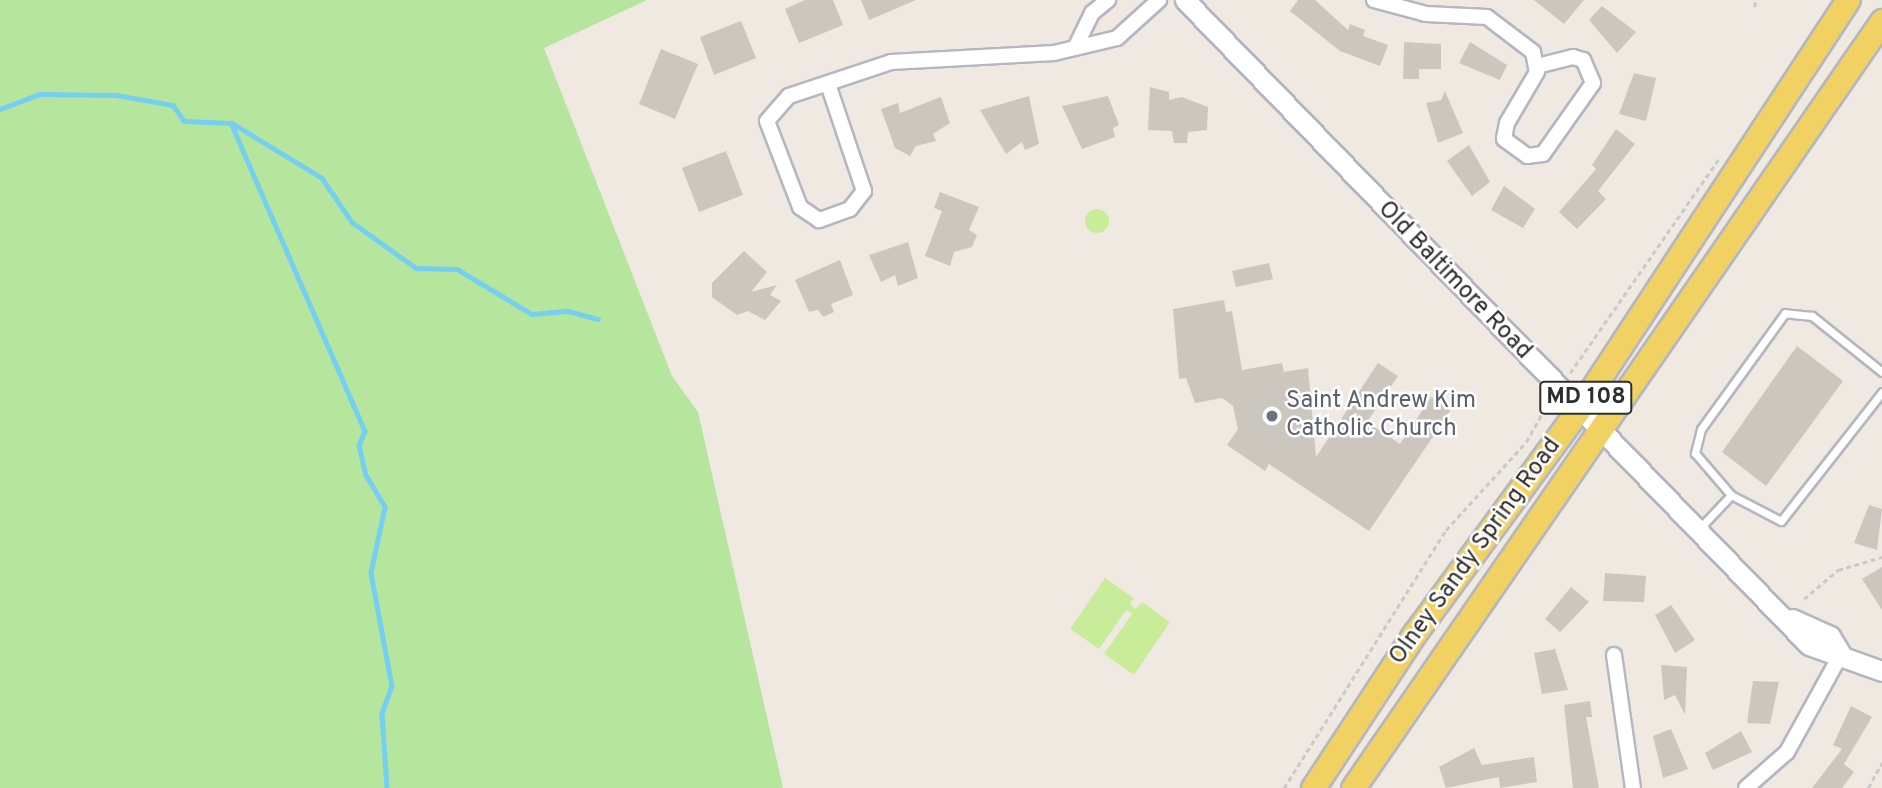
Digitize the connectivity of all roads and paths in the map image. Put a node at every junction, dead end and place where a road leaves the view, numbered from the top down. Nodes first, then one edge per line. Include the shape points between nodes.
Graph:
1 (1108, 0) edge
2 (1159, 0) edge
3 (1185, 0) edge
4 (1374, 0) edge
5 (1756, 0) edge
6 (1848, 0) edge
7 (1754, 7) dead end
8 (1882, 21) edge
9 (1075, 48) junction
10 (1536, 66) junction
11 (830, 87) junction
12 (1882, 372) edge
13 (1882, 392) edge
14 (1577, 412) junction
15 (1597, 433) junction
16 (1731, 495) junction
17 (1698, 530) junction
18 (1882, 557) edge
19 (1804, 599) dead end
20 (1842, 654) junction
21 (1614, 655) dead end
22 (1882, 671) edge
23 (1882, 763) edge
24 (1880, 771) edge
25 (1313, 788) edge
26 (1353, 788) edge
27 (1633, 788) edge
28 (1746, 788) edge
29 (1868, 788) edge

1 - 9 street via 1092,13
2 - 9 street via 1117,38
3 - 14 street, Old Baltimore Road
4 - 10 street via 1426,14 1488,17 1533,52
5 - 7 path
6 - 14 main road, Olney Sandy Spring Road / MD 108
8 - 15 main road, Olney Sandy Spring Road / MD 108
9 - 11 street via 891,62
10 - 10 street via 1573,57 1583,60 1593,83 1543,154 1527,156 1504,139 1514,109 1530,93
11 - 11 street via 789,96 766,121 800,207 819,220 850,209 864,191
12 - 16 lane via 1812,316 1785,313 1695,441 1700,465
13 - 16 lane via 1781,521
14 - 15 street, Old Baltimore Road
14 - 25 main road, Olney Sandy Spring Road / MD 108 via 1415,633
15 - 17 street, Old Baltimore Road
15 - 26 main road, Olney Sandy Spring Road / MD 108
16 - 17 lane
17 - 20 street, Old Baltimore Road via 1809,645 1822,653
18 - 19 path via 1838,570
20 - 22 street, Old Baltimore Road
20 - 28 street via 1787,752
21 - 27 street
23 - 24 path
24 - 29 path

